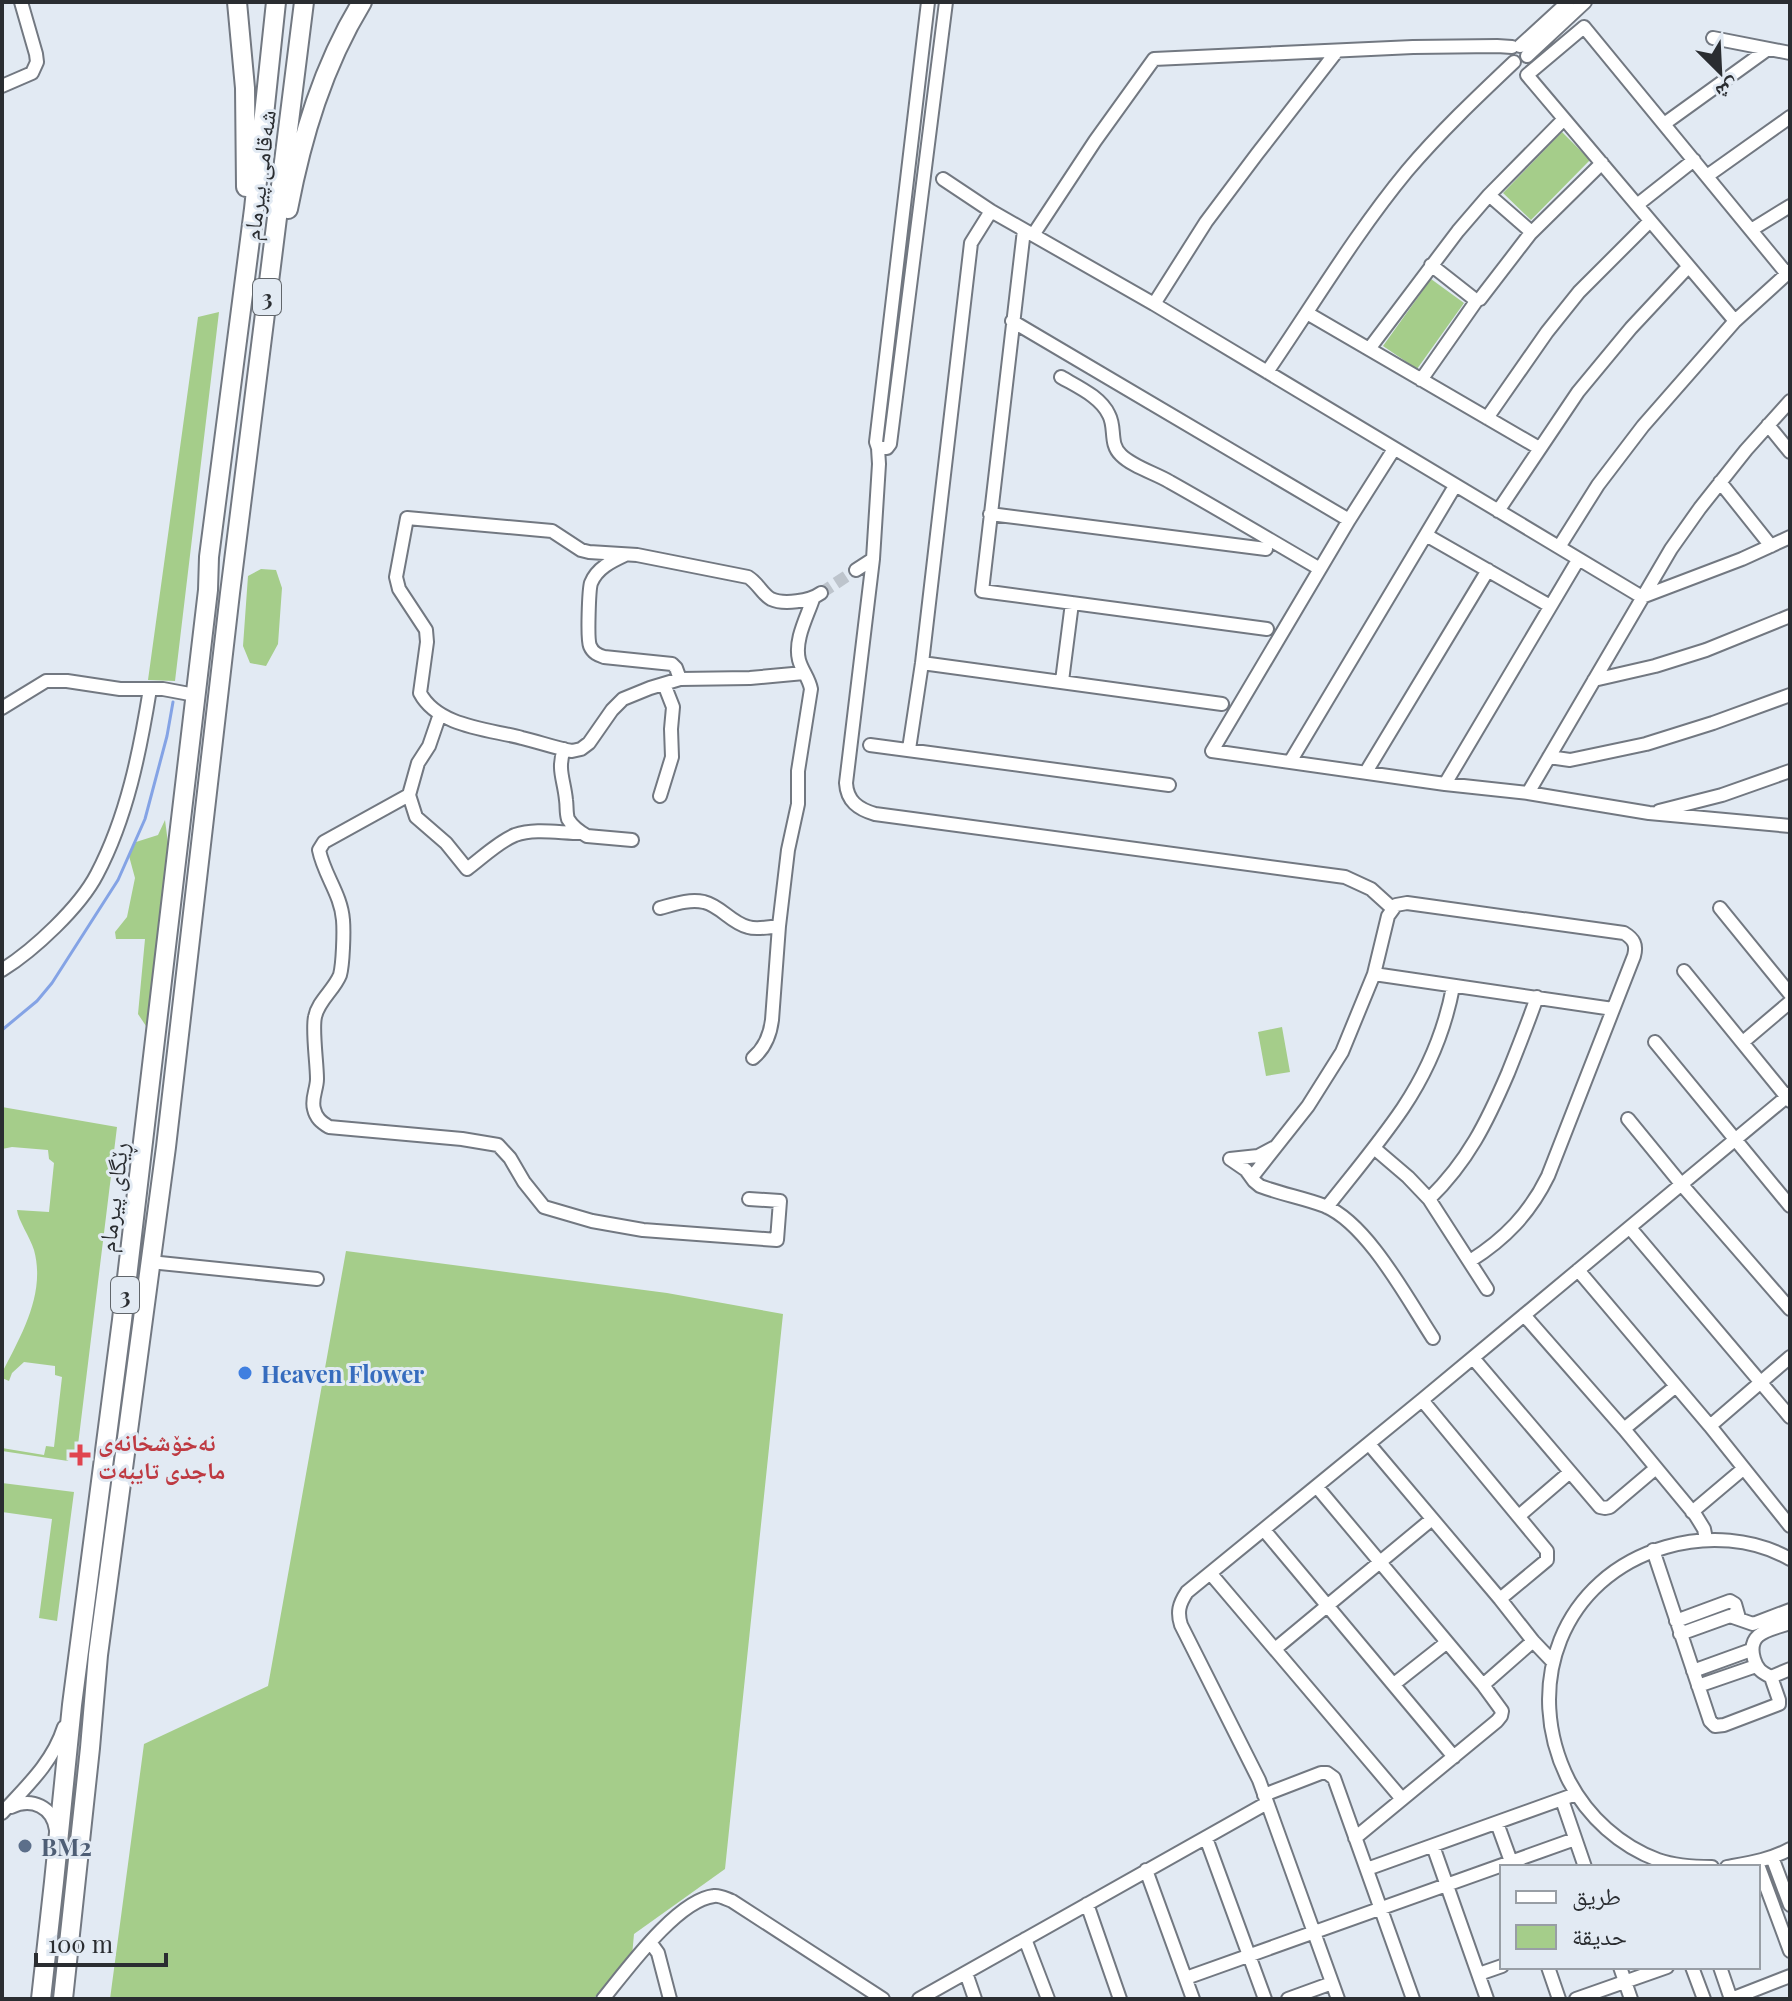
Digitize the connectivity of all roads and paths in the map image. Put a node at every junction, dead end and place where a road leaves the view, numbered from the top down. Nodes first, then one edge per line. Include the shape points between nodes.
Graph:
1 (21, 2) edge
2 (237, 2) edge
3 (276, 2) edge
4 (304, 2) edge
5 (362, 2) edge
6 (928, 2) edge
7 (946, 2) edge
8 (1568, 2) edge
9 (1585, 2) edge
10 (1713, 38) dead end
11 (1768, 49) junction
12 (1520, 50) junction
13 (1337, 51) junction
14 (1790, 53) edge
15 (2, 86) edge
16 (1790, 117) edge
17 (1564, 119) junction
18 (1664, 124) junction
19 (1694, 160) junction
20 (1602, 163) junction
21 (910, 165) junction
22 (926, 170) junction
23 (1707, 176) junction
24 (943, 179) dead end
25 (1489, 195) junction
26 (1637, 205) junction
27 (1789, 208) edge
28 (254, 209) junction
29 (991, 211) junction
30 (1650, 221) junction
31 (275, 228) junction
32 (1751, 230) junction
33 (1029, 232) junction
34 (1530, 234) junction
35 (1431, 265) junction
36 (1688, 267) junction
37 (1788, 273) edge
38 (1477, 300) junction
39 (1154, 304) junction
40 (1307, 313) junction
41 (1012, 321) junction
42 (1735, 321) junction
43 (888, 343) junction
44 (902, 345) junction
45 (1369, 349) junction
46 (1267, 372) junction
47 (1061, 377) dead end
48 (1421, 380) junction
49 (1790, 401) edge
50 (1487, 418) junction
51 (1768, 425) junction
52 (878, 448) junction
53 (1539, 448) junction
54 (1394, 449) junction
55 (1790, 452) edge
56 (1720, 482) junction
57 (1455, 486) junction
58 (1498, 511) junction
59 (990, 514) junction
60 (1349, 520) junction
61 (1426, 535) junction
62 (1790, 537) edge
63 (1771, 546) junction
64 (1559, 547) junction
65 (1266, 549) dead end
66 (628, 554) junction
67 (873, 559) junction
68 (1578, 560) junction
69 (1320, 569) junction
70 (856, 570) tunnel mouth
71 (1488, 570) junction
72 (208, 590) joint
73 (230, 593) joint
74 (1642, 597) junction
75 (1072, 603) junction
76 (1550, 606) junction
77 (1790, 616) edge
78 (1267, 629) dead end
79 (922, 663) junction
80 (804, 673) junction
81 (680, 679) junction
82 (1594, 680) junction
83 (1062, 681) junction
84 (664, 684) junction
85 (150, 689) junction
86 (195, 695) junction
87 (1790, 695) edge
88 (1222, 704) dead end
89 (2, 708) edge
90 (440, 714) junction
91 (870, 745) dead end
92 (564, 749) junction
93 (909, 749) junction
94 (1549, 757) junction
95 (1290, 762) junction
96 (1790, 771) edge
97 (1366, 772) junction
98 (1445, 784) junction
99 (1169, 785) dead end
100 (1528, 793) junction
101 (409, 795) junction
102 (660, 796) dead end
103 (1649, 813) junction
104 (1790, 826) edge
105 (581, 833) junction
106 (632, 840) dead end
107 (660, 908) dead end
108 (1392, 908) junction
109 (1720, 908) dead end
110 (779, 926) junction
111 (2, 970) edge
112 (1684, 971) dead end
113 (1374, 974) junction
114 (1453, 987) junction
115 (1790, 994) edge
116 (1537, 997) junction
117 (1790, 1002) edge
118 (1613, 1009) junction
119 (1655, 1042) dead end
120 (1743, 1042) junction
121 (753, 1058) dead end
122 (1789, 1097) edge
123 (1628, 1119) dead end
124 (1735, 1140) junction
125 (1279, 1144) junction
126 (1374, 1148) junction
127 (1252, 1177) junction
128 (1682, 1185) junction
129 (749, 1199) dead end
130 (1429, 1199) junction
131 (1790, 1206) edge
132 (1327, 1207) junction
133 (1630, 1228) junction
134 (1470, 1261) junction
135 (150, 1262) junction
136 (1578, 1270) junction
137 (317, 1279) dead end
138 (1487, 1289) dead end
139 (1787, 1300) edge
140 (1524, 1315) junction
141 (1433, 1338) dead end
142 (1790, 1357) edge
143 (1473, 1358) junction
144 (1761, 1382) junction
145 (1676, 1386) junction
146 (1422, 1400) junction
147 (1790, 1417) edge
148 (1710, 1426) junction
149 (1624, 1429) junction
150 (1369, 1444) junction
151 (1656, 1468) junction
152 (1743, 1469) junction
153 (1570, 1472) junction
154 (1317, 1487) junction
155 (1692, 1512) junction
156 (1520, 1515) junction
157 (1432, 1519) junction
158 (1790, 1526) edge
159 (1264, 1530) junction
160 (92, 1536) junction
161 (113, 1538) junction
162 (1706, 1539) junction
163 (1653, 1550) junction
164 (1790, 1559) edge
165 (1380, 1563) junction
166 (1211, 1574) junction
167 (1500, 1599) junction
168 (1326, 1605) junction
169 (1790, 1610) edge
170 (1790, 1623) edge
171 (1678, 1627) junction
172 (1756, 1630) junction
173 (1533, 1641) junction
174 (1446, 1643) junction
175 (1275, 1649) junction
176 (1751, 1650) junction
177 (1553, 1662) junction
178 (1756, 1666) junction
179 (1790, 1669) edge
180 (1693, 1671) junction
181 (1771, 1677) junction
182 (1394, 1684) junction
183 (1483, 1685) junction
184 (1698, 1686) junction
185 (72, 1705) junction
186 (1454, 1757) junction
187 (1576, 1794) junction
188 (1265, 1799) junction
189 (1402, 1799) junction
190 (1562, 1800) junction
191 (2, 1813) edge
192 (1497, 1823) junction
193 (1206, 1838) junction
194 (1355, 1838) junction
195 (1575, 1839) junction
196 (58, 1842) junction
197 (1433, 1846) junction
198 (1790, 1849) edge
199 (1772, 1857) junction
200 (1757, 1862) junction
201 (1659, 1864) edge
202 (1512, 1865) edge
203 (1584, 1865) edge
204 (1739, 1865) edge
205 (1758, 1865) edge
206 (1367, 1869) junction
207 (1500, 1869) edge
208 (1146, 1870) junction
209 (1760, 1870) edge
210 (1447, 1885) junction
211 (1087, 1904) junction
212 (1790, 1905) edge
213 (1381, 1910) junction
214 (1315, 1933) junction
215 (1025, 1939) junction
216 (650, 1942) junction
217 (1790, 1951) edge
218 (1250, 1956) junction
219 (1500, 1967) edge
220 (1549, 1969) edge
221 (1621, 1969) edge
222 (1661, 1969) edge
223 (1693, 1969) edge
224 (1721, 1969) edge
225 (966, 1973) junction
226 (1479, 1974) junction
227 (1790, 1976) edge
228 (1186, 1978) junction
229 (1625, 1981) junction
230 (1332, 1983) junction
231 (41, 1999) edge
232 (63, 1999) edge
233 (603, 1999) edge
234 (670, 1999) edge
235 (883, 1999) edge
236 (919, 1999) edge
237 (975, 1999) edge
238 (1048, 1999) edge
239 (1120, 1999) edge
240 (1193, 1999) edge
241 (1265, 1999) edge
242 (1288, 1999) edge
243 (1338, 1999) edge
244 (1413, 1999) edge
245 (1487, 1999) edge
246 (1559, 1999) edge
247 (1576, 1999) edge
248 (1631, 1999) edge
249 (1704, 1999) edge

1 - 15 street via 37,62 32,73
2 - 28 highway via 246,190
3 - 28 highway, شەقامی پیرمام / 3
4 - 31 highway, شەقامی پیرمام / 3
5 - 31 highway via 321,86 288,210
6 - 21 street
7 - 22 street
8 - 12 street
9 - 12 street
10 - 11 street
11 - 14 street
11 - 18 street
12 - 13 street via 1497,46
12 - 40 street via 1407,172
13 - 33 street via 1154,59
13 - 39 street via 1206,222
16 - 23 street
17 - 18 street via 1527,75 1584,27
17 - 20 street
17 - 25 street
18 - 19 street
19 - 23 street
19 - 26 street
20 - 26 street
20 - 34 street
21 - 22 street
21 - 43 street
22 - 44 street
23 - 32 street
24 - 29 street
25 - 34 street
25 - 35 street
26 - 30 street
27 - 32 street
28 - 72 highway, شەقامی پیرمام / 3
29 - 33 street
29 - 79 street via 971,243
30 - 36 street
30 - 50 street via 1579,292
31 - 73 highway, شەقامی پیرمام / 3
32 - 37 street
33 - 39 street
33 - 41 street
34 - 38 street
35 - 38 street
35 - 45 street
36 - 42 street
36 - 53 street via 1613,349
37 - 42 street
38 - 48 street
39 - 46 street
40 - 45 street
40 - 46 street
41 - 59 street
41 - 60 street
42 - 64 street via 1643,426
43 - 44 street
43 - 52 street
44 - 52 street via 890,444
45 - 48 street
46 - 54 street
47 - 69 street via 1099,400 1110,416 1119,454
48 - 50 street
49 - 51 street
50 - 53 street
51 - 55 street
51 - 56 street
52 - 67 street
53 - 58 street
54 - 57 street
54 - 60 street
56 - 63 street
56 - 74 street
57 - 58 street
57 - 61 street
58 - 64 street
59 - 65 street
59 - 75 street via 982,591
60 - 69 street
61 - 71 street
61 - 95 street
62 - 63 street
63 - 74 street
64 - 68 street
66 - 80 street via 748,577 773,600 817,596 798,644
66 - 81 street via 611,561 590,584 589,644 604,657 672,664
66 - 90 street via 581,550 552,531 407,518 396,577 426,630 420,693
67 - 70 street
67 - 108 street via 846,783 850,799 859,807 875,814 1345,877 1371,889
68 - 74 street
68 - 76 street
69 - 95 street via 1212,751
71 - 76 street
71 - 97 street
72 - 86 highway, ڕێگای پیرمام / 3
73 - 135 highway, ڕێگای پیرمام / 3
74 - 82 street
75 - 78 street
75 - 83 street
76 - 98 street
77 - 82 street via 1693,654
79 - 83 street
79 - 93 street
80 - 81 street
80 - 110 street via 811,689
81 - 84 street
82 - 94 street
83 - 88 street
84 - 92 street via 623,699 581,749
84 - 102 street via 673,707 672,757
85 - 86 street
85 - 89 street via 46,681
85 - 111 street via 129,790 97,873 40,941
86 - 160 highway, ڕێگای پیرمام / 3
87 - 94 street via 1646,744 1570,760
90 - 92 street
90 - 101 street
91 - 93 street
92 - 105 street via 560,762 567,817
93 - 99 street
94 - 100 street
95 - 97 street
96 - 103 street
97 - 98 street
98 - 100 street
100 - 103 street
101 - 105 street via 416,817 467,869 515,835
101 - 129 street via 324,842 319,850 343,918 340,975 314,1018 315,1114 329,1127 498,1145 544,1207 592,1221 777,1240 780,1201
103 - 104 street
105 - 106 street
107 - 110 street via 703,902 749,928
108 - 113 street
108 - 118 street via 1407,903 1624,933 1633,940 1635,951
109 - 115 street
110 - 121 street via 770,1035
112 - 120 street
113 - 114 street
113 - 125 street via 1342,1052
114 - 116 street
114 - 126 street via 1417,1085
116 - 118 street
116 - 130 street via 1481,1132
117 - 120 street
118 - 134 street via 1541,1191 1516,1226
119 - 124 street
120 - 122 street
122 - 124 street
123 - 128 street
124 - 128 street
124 - 131 street
125 - 127 street
125 - 127 street via 1258,1156 1230,1159
126 - 130 street
126 - 132 street
127 - 132 street via 1266,1188
128 - 133 street
128 - 139 street
130 - 134 street
132 - 141 street via 1371,1244
133 - 136 street
133 - 144 street
134 - 138 street
135 - 137 street
135 - 161 highway, ڕێگای پیرمام / 3
136 - 140 street
136 - 145 street
140 - 143 street
140 - 149 street
142 - 144 street
143 - 146 street
143 - 153 street
144 - 147 street
144 - 148 street
145 - 148 street
145 - 149 street
146 - 150 street
146 - 156 street
148 - 152 street
149 - 151 street
150 - 154 street
150 - 157 street
151 - 153 street via 1605,1508
151 - 155 street
152 - 155 street
152 - 158 street
153 - 156 street
154 - 159 street
154 - 165 street
155 - 162 street
156 - 167 street via 1548,1558
157 - 165 street
157 - 167 street
159 - 166 street
159 - 168 street
160 - 161 highway
160 - 185 highway, ڕێگای پیرمام / 3
161 - 232 highway, ڕێگای پیرمام / 3
162 - 163 street
162 - 164 street via 1758,1546
163 - 171 street
163 - 177 street via 1610,1574 1590,1593 1561,1637
165 - 168 street
165 - 174 street
166 - 175 street
166 - 188 street via 1187,1592 1178,1616
167 - 173 street
168 - 175 street
168 - 182 street
169 - 172 street
170 - 172 street
171 - 172 street via 1730,1601 1739,1618
171 - 180 street
172 - 176 street
173 - 177 street
173 - 183 street
174 - 182 street
174 - 183 street
175 - 189 street
176 - 178 street
176 - 180 street
177 - 187 street via 1550,1729
178 - 181 street
178 - 184 street
179 - 181 street
180 - 184 street
181 - 184 street via 1777,1705 1719,1726 1710,1721
182 - 186 street
183 - 186 street via 1501,1716
185 - 191 street via 50,1759
185 - 196 highway, ڕێگای پیرمام / 3
186 - 189 street
187 - 190 street
187 - 201 street via 1615,1837
188 - 193 street
188 - 194 street via 1321,1773 1330,1774
188 - 214 street
189 - 194 street
190 - 192 street
190 - 195 street
191 - 196 street via 24,1802 44,1807 56,1823
192 - 197 street
192 - 202 street
193 - 208 street
193 - 218 street
194 - 206 street
195 - 202 street
195 - 203 street
196 - 231 highway, ڕێگای پیرمام / 3
197 - 206 street
197 - 210 street
198 - 199 street
199 - 200 street
199 - 212 street
200 - 204 street
200 - 205 street
206 - 213 street
207 - 210 street
208 - 211 street
208 - 228 street
209 - 217 street
210 - 213 street
210 - 226 street
211 - 215 street
211 - 239 street
213 - 214 street
213 - 244 street
214 - 218 street
214 - 230 street
215 - 225 street
215 - 238 street
216 - 233 street
216 - 234 street
216 - 235 street via 693,1904 718,1895
218 - 228 street
218 - 241 street
219 - 226 street
220 - 246 street
221 - 229 street
222 - 229 street
223 - 249 street
224 - 227 street via 1731,1999
225 - 236 street
225 - 237 street
226 - 245 street
228 - 240 street
229 - 247 street
229 - 248 street
230 - 242 street
230 - 243 street

